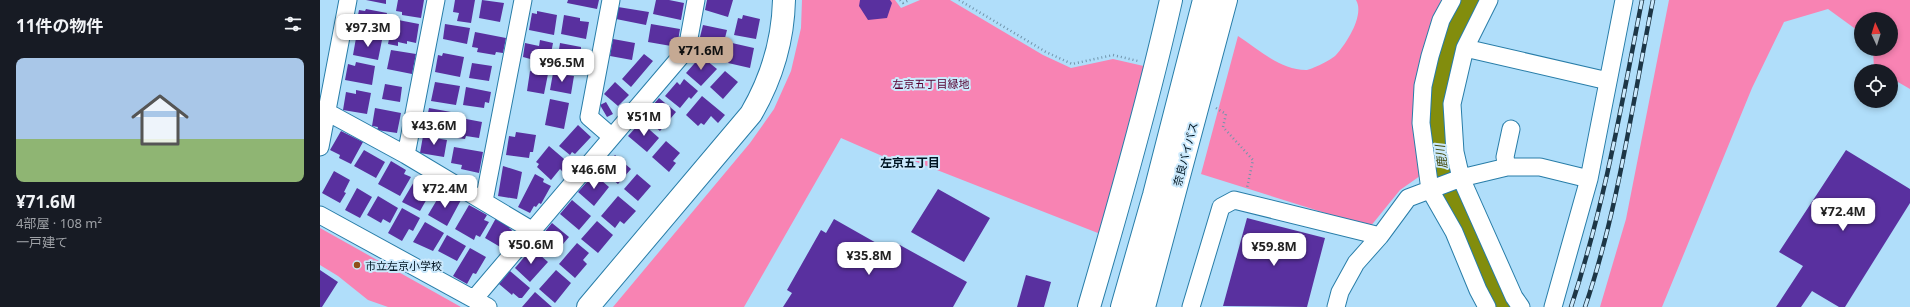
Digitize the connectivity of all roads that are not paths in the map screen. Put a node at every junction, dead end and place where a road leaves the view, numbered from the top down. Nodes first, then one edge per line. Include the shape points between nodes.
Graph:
1 (348, 0) edge
2 (436, 0) edge
3 (523, 0) edge
4 (611, 0) edge
5 (696, 0) edge
6 (784, 0) edge
7 (1171, 0) edge
8 (1204, 0) edge
9 (1226, 0) edge
10 (1452, 0) edge
11 (1489, 0) edge
12 (1624, 0) edge
13 (1465, 48) junction
14 (1608, 81) junction
15 (327, 112) junction
16 (1511, 129) dead end
17 (612, 137) junction
18 (320, 147) edge
19 (406, 156) junction
20 (1506, 167) junction
21 (1589, 179) junction
22 (1446, 184) junction
23 (484, 200) junction
24 (320, 215) edge
25 (533, 231) junction
26 (1380, 236) junction
27 (481, 303) edge
28 (588, 307) edge
29 (1089, 307) edge
30 (1122, 307) edge
31 (1144, 307) edge
32 (1191, 307) edge
33 (1336, 307) edge
34 (1487, 307) edge
35 (1521, 307) edge
36 (1553, 307) edge

1 - 15 street
2 - 19 street
3 - 23 street
4 - 17 street via 589,117
5 - 17 street via 687,49
6 - 28 main road via 784,23 776,58 769,81 751,114
7 - 29 main road via 1118,210
8 - 30 main road, 奈良バイパス via 1154,195
9 - 31 main road, 奈良バイパス
10 - 22 street via 1441,20 1430,56 1423,86 1421,123
11 - 13 street
12 - 14 street
13 - 14 street
13 - 22 street via 1452,104 1455,152
14 - 21 street
15 - 18 street
15 - 19 street
16 - 20 street via 1505,156
17 - 25 street
19 - 23 street
20 - 21 street via 1540,167
20 - 22 street
21 - 36 street
22 - 26 street via 1408,198
22 - 34 street via 1454,232
22 - 35 street
23 - 25 street
24 - 27 street
25 - 27 street
26 - 32 street via 1234,200 1221,207
26 - 33 street via 1356,264 1340,292

